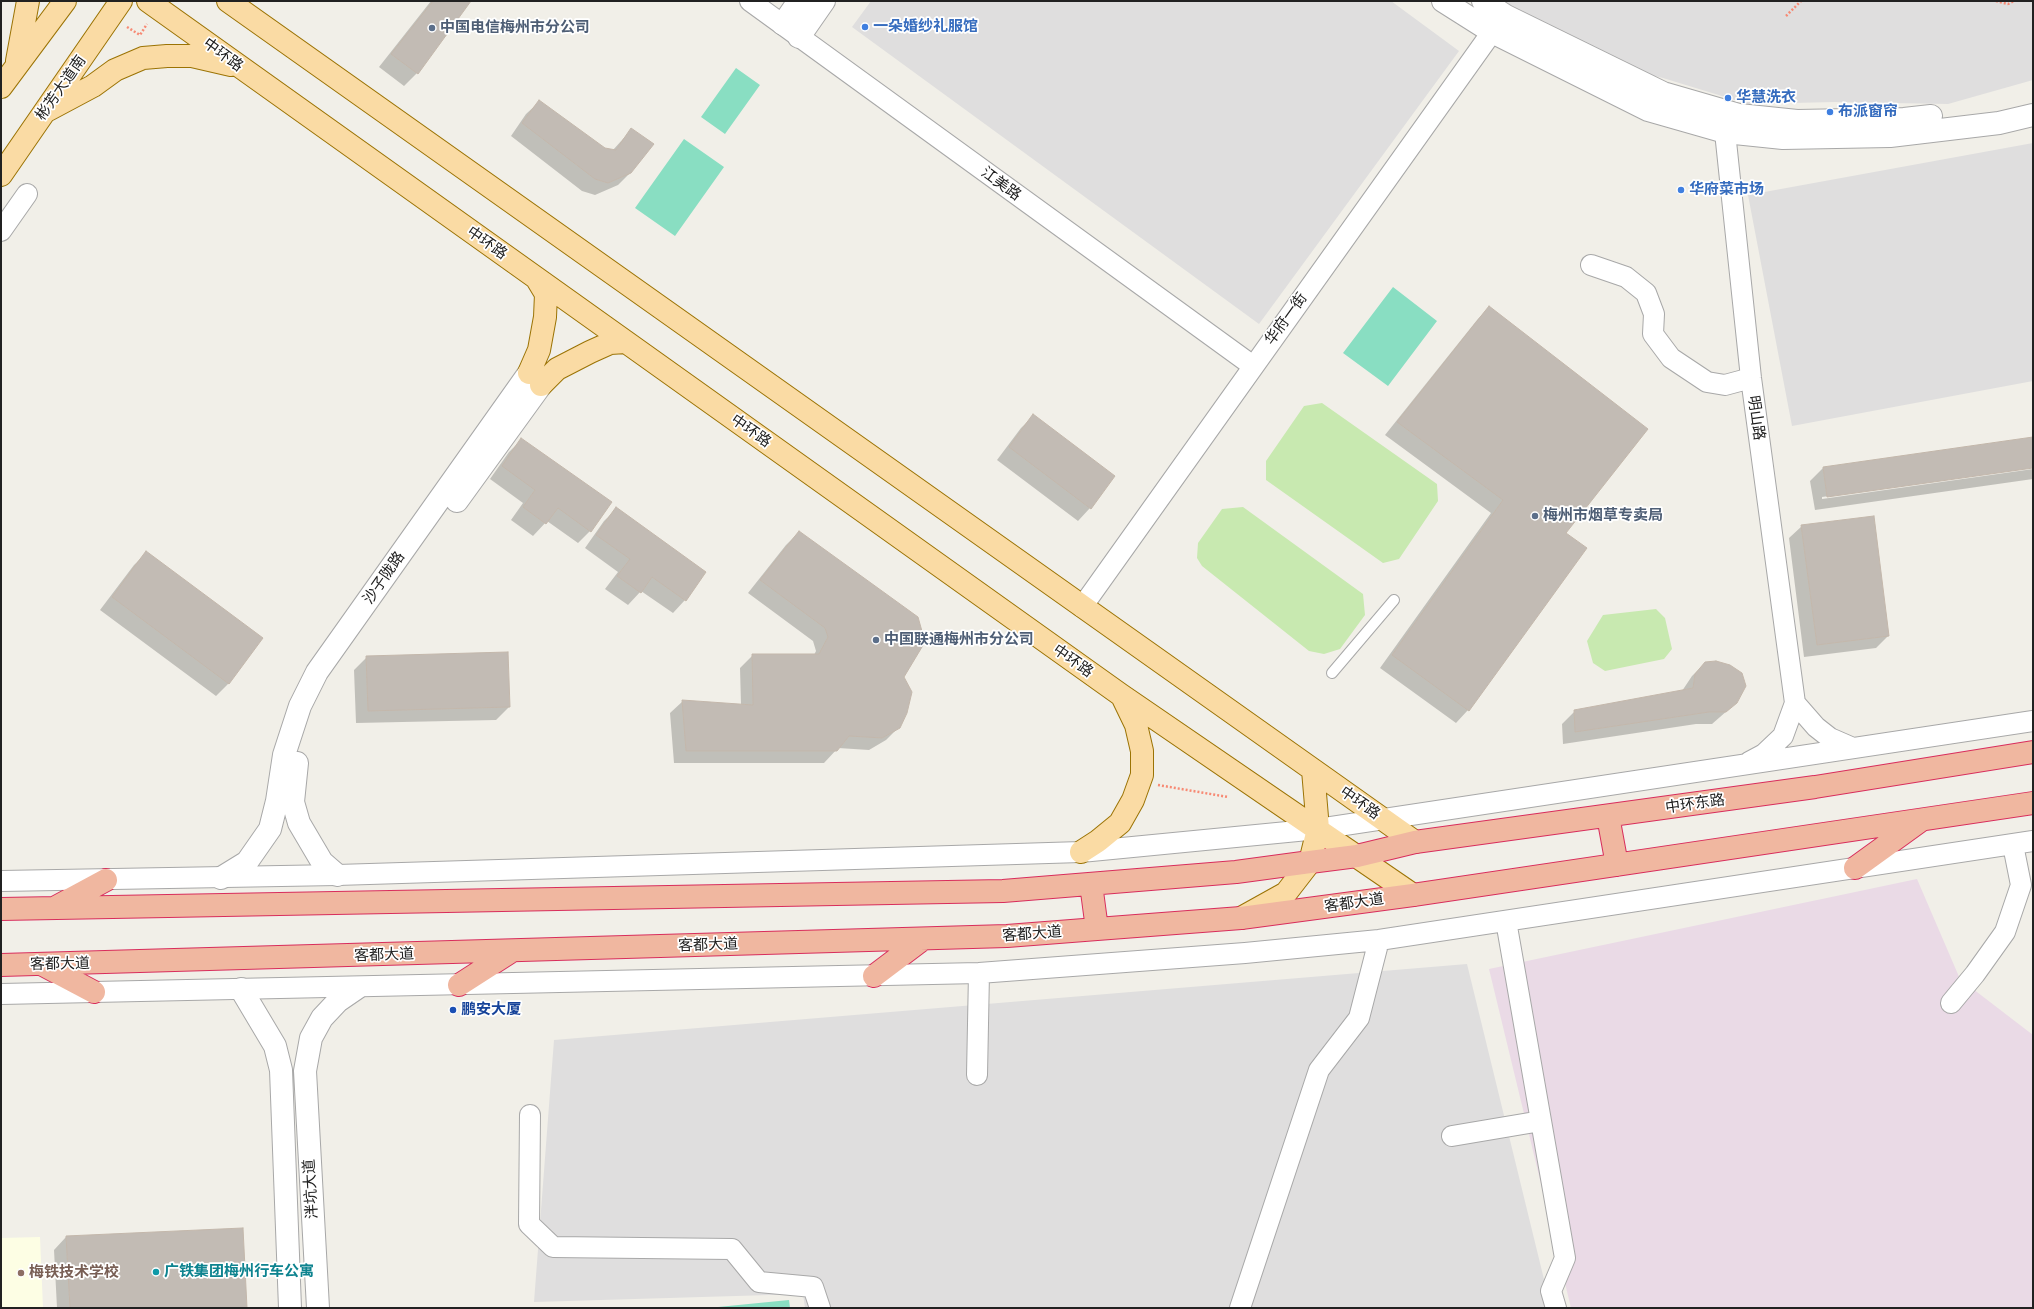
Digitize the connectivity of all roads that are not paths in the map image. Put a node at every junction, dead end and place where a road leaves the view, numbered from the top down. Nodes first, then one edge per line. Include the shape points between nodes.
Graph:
1 (28, 1) edge
2 (65, 1) edge
3 (121, 1) edge
4 (228, 1) edge
5 (249, 1) edge
6 (750, 1) edge
7 (799, 1) edge
8 (824, 1) edge
9 (1443, 1) edge
10 (1483, 1) edge
11 (149, 11) edge
12 (260, 24) junction
13 (791, 31) junction
14 (1492, 32) junction
15 (17, 64) junction
16 (238, 66) junction
17 (1, 87) edge
18 (2033, 101) edge
19 (44, 112) junction
20 (2033, 115) edge
21 (1725, 132) junction
22 (1, 175) edge
23 (27, 194) dead end
24 (1, 232) edge
25 (1591, 265) dead end
26 (537, 279) junction
27 (626, 342) junction
28 (1252, 366) junction
29 (1751, 378) junction
30 (535, 379) junction
31 (1394, 600) dead end
32 (1082, 607) junction
33 (1332, 673) dead end
34 (1121, 695) junction
35 (1795, 703) junction
36 (2033, 721) edge
37 (1853, 748) junction
38 (2033, 752) edge
39 (1745, 765) junction
40 (1313, 770) junction
41 (285, 802) junction
42 (2033, 803) edge
43 (1608, 816) junction
44 (1382, 818) junction
45 (1923, 819) junction
46 (1318, 829) junction
47 (2033, 841) edge
48 (1415, 842) junction
49 (2013, 845) junction
50 (1081, 852) junction
51 (1357, 856) junction
52 (1310, 862) junction
53 (1617, 865) junction
54 (1855, 868) junction
55 (337, 875) junction
56 (221, 878) junction
57 (106, 880) junction
58 (1, 881) edge
59 (1091, 884) junction
60 (1413, 895) junction
61 (54, 908) junction
62 (1, 910) edge
63 (1241, 918) junction
64 (1506, 920) junction
65 (1097, 929) junction
66 (923, 939) junction
67 (1379, 940) junction
68 (513, 951) junction
69 (1, 965) edge
70 (42, 965) junction
71 (979, 973) junction
72 (874, 976) junction
73 (459, 985) junction
74 (357, 988) junction
75 (241, 989) junction
76 (94, 992) junction
77 (1, 994) edge
78 (1951, 1003) dead end
79 (976, 1075) dead end
80 (530, 1115) dead end
81 (1541, 1121) junction
82 (1452, 1136) dead end
83 (290, 1308) edge
84 (318, 1308) edge
85 (820, 1308) edge
86 (1240, 1308) edge
87 (1556, 1308) edge

1 - 15 main road
2 - 15 main road
3 - 19 main road, 彬芳大道南
4 - 12 main road, 中环路
5 - 12 main road
6 - 13 street, 江美路
7 - 13 street
8 - 13 street
9 - 14 street
10 - 18 street via 1506,16 1663,93 1739,115 1797,121 1904,119 2013,106
11 - 16 main road, 中环路
12 - 32 main road, 中环路
13 - 28 street, 江美路
14 - 21 street via 1648,110
14 - 28 street, 华府一街
15 - 17 main road
16 - 19 main road via 192,56 143,58 115,70 93,86
16 - 26 main road, 中环路
19 - 22 main road, 彬芳大道南
20 - 21 street via 1999,123 1890,136 1783,138
21 - 29 street, 明山路
23 - 24 street
25 - 29 street via 1626,277 1646,293 1654,314 1653,334 1671,358 1707,382 1725,385
26 - 27 main road, 中环路
26 - 30 main road via 546,294
27 - 30 main road via 610,342
27 - 34 main road, 中环路
28 - 32 street, 华府一街
29 - 35 street, 明山路
30 - 41 street, 沙子陇路 via 317,672 300,706 284,755
31 - 33 lane
32 - 40 main road, 中环路
34 - 46 main road, 中环路
34 - 50 main road via 1136,725 1142,751 1142,775 1134,800 1120,823
35 - 37 street via 1816,727 1830,738
35 - 39 street via 1784,736 1764,754
36 - 37 street
37 - 39 street
38 - 43 highway, 中环东路 via 1815,787
39 - 44 street
40 - 44 main road, 中环路
40 - 46 main road
41 - 55 street via 322,862
41 - 56 street, 沙子陇路 via 270,829 246,862
42 - 45 highway
43 - 48 highway, 中环东路
43 - 53 highway
44 - 46 street
44 - 48 main road, 中环路
45 - 53 highway
45 - 54 highway
46 - 50 street
46 - 51 main road, 中环路
46 - 52 main road
47 - 49 street
48 - 51 highway, 中环东路
49 - 54 street
49 - 78 street via 2021,885 2005,932
50 - 55 street
51 - 52 highway
51 - 60 main road, 中环路
52 - 59 highway via 1236,872
52 - 63 main road via 1286,893
53 - 60 highway
54 - 64 street
55 - 56 street
56 - 57 street
57 - 58 street
57 - 61 highway
59 - 61 highway via 1003,891
59 - 65 highway
60 - 63 highway, 客都大道
61 - 62 highway
63 - 65 highway, 客都大道
64 - 67 street
64 - 81 street
65 - 66 highway, 客都大道
66 - 68 highway, 客都大道
66 - 72 highway
67 - 71 street via 1245,954
67 - 86 street via 1359,1018 1319,1070
68 - 70 highway, 客都大道
68 - 73 highway
69 - 70 highway, 客都大道
70 - 76 highway
71 - 72 street
71 - 79 street
72 - 73 street
73 - 74 street
74 - 75 street
74 - 84 street, 泮坑大道 via 338,1001 322,1018 311,1038 305,1070
75 - 76 street
75 - 83 street, 泮坑大道 via 275,1046 281,1070
76 - 77 street
80 - 85 street via 529,1224 553,1247 732,1249 759,1282 813,1287
81 - 82 street
81 - 87 street via 1565,1258 1551,1291

